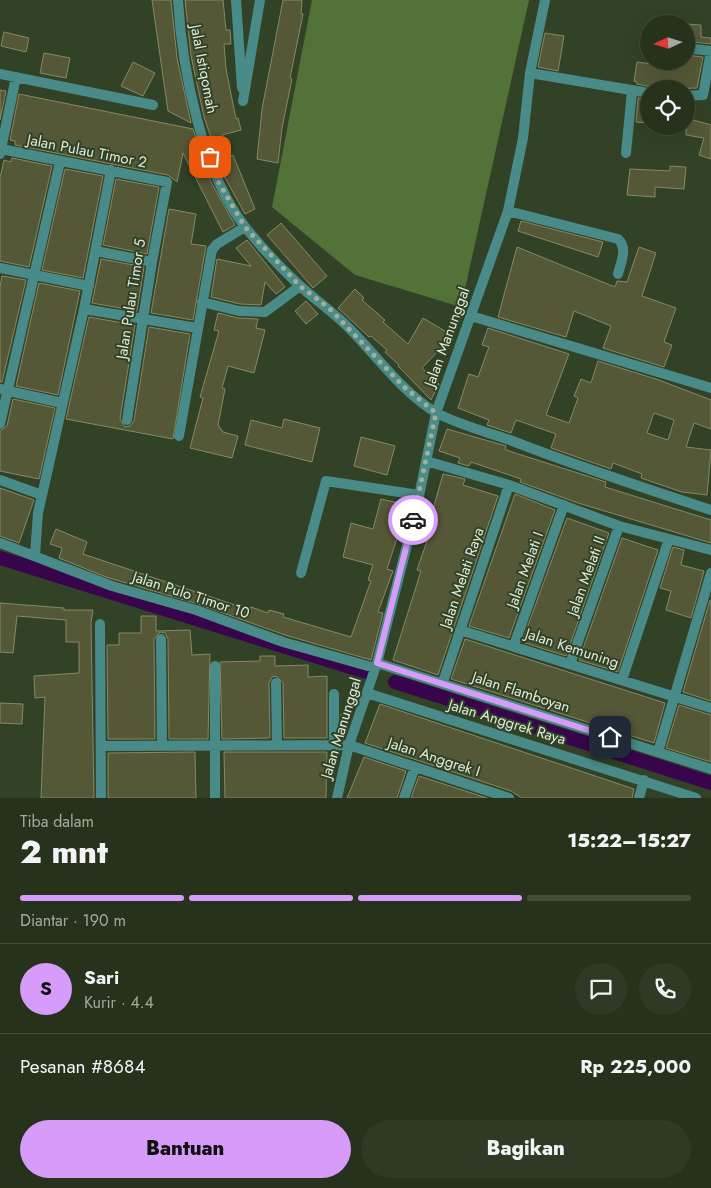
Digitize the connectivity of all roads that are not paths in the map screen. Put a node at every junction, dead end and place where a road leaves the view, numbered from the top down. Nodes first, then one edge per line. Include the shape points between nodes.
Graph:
1 (178, 0) edge
2 (236, 0) edge
3 (260, 0) edge
4 (545, 0) edge
5 (695, 49) edge
6 (530, 73) junction
7 (0, 74) edge
8 (16, 77) junction
9 (632, 90) junction
10 (640, 91) edge
11 (695, 95) edge
12 (153, 105) dead end
13 (1, 152) edge
14 (626, 153) dead end
15 (60, 162) junction
16 (111, 170) junction
17 (167, 182) joint
18 (508, 211) junction
19 (245, 227) junction
20 (96, 251) junction
21 (152, 262) junction
22 (0, 268) edge
23 (618, 274) dead end
24 (35, 275) junction
25 (89, 286) junction
26 (300, 286) junction
27 (202, 302) junction
28 (84, 309) junction
29 (471, 316) junction
30 (142, 319) junction
31 (197, 328) junction
32 (711, 388) edge
33 (4, 390) edge
34 (62, 403) junction
35 (436, 413) junction
36 (127, 420) dead end
37 (0, 424) edge
38 (179, 436) dead end
39 (426, 461) junction
40 (0, 480) edge
41 (509, 485) junction
42 (42, 495) junction
43 (419, 495) junction
44 (564, 505) junction
45 (711, 510) edge
46 (619, 526) junction
47 (669, 539) junction
48 (0, 543) edge
49 (711, 550) edge
50 (35, 555) junction
51 (301, 573) dead end
52 (711, 573) edge
53 (100, 624) dead end
54 (460, 630) junction
55 (161, 638) dead end
56 (514, 645) junction
57 (570, 664) junction
58 (214, 666) dead end
59 (376, 668) junction
60 (622, 680) junction
61 (443, 682) junction
62 (276, 683) dead end
63 (368, 688) junction
64 (334, 694) dead end
65 (674, 696) junction
66 (711, 708) edge
67 (277, 745) junction
68 (334, 745) junction
69 (349, 745) junction
70 (101, 746) junction
71 (162, 746) junction
72 (215, 746) junction
73 (658, 752) junction
74 (415, 767) junction
75 (711, 769) edge
76 (644, 780) junction
77 (101, 798) edge
78 (215, 798) edge
79 (338, 798) edge
80 (404, 798) edge
81 (509, 798) edge
82 (639, 798) edge
83 (696, 798) edge

1 - 19 street, Jalal Istiqomah via 189,80 205,144 219,183
2 - 3 street via 243,101
4 - 6 street, Jalan Manunggal
5 - 11 street via 711,51 703,95
6 - 9 street
6 - 18 street, Jalan Manunggal via 524,138
7 - 8 street
8 - 12 street
8 - 13 street
9 - 10 street
9 - 14 street
13 - 15 street, Jalan Pulau Timor 2
15 - 16 street, Jalan Pulau Timor 2
15 - 24 street
16 - 17 street, Jalan Pulau Timor 2
16 - 20 street
17 - 21 street, Jalan Pulau Timor 5
18 - 23 street via 618,239 624,249
18 - 29 street, Jalan Manunggal
19 - 26 street, Jalal Istiqomah
19 - 27 street via 212,250
20 - 21 street
20 - 25 street
21 - 30 street, Jalan Pulau Timor 5
22 - 24 street
24 - 25 street
24 - 33 street
25 - 28 street
26 - 27 street via 265,312 240,311
26 - 35 street, Jalal Istiqomah via 329,308 404,387
27 - 31 street
28 - 30 street
28 - 34 street
29 - 32 street
29 - 35 street, Jalan Manunggal
30 - 31 street
30 - 36 street, Jalan Pulau Timor 5
31 - 38 street
33 - 34 street
33 - 37 street
34 - 42 street
35 - 39 street, Jalan Manunggal
35 - 45 street, Jalal Istiqomah via 558,460
39 - 41 street
39 - 43 street, Jalan Manunggal
40 - 42 street
41 - 44 street
41 - 54 street, Jalan Melati Raya
42 - 50 street
43 - 51 street via 326,481
43 - 59 street, Jalan Manunggal
44 - 46 street
44 - 56 street, Jalan Melati I
46 - 47 street
46 - 57 street, Jalan Melati II
47 - 49 street
47 - 60 street
48 - 50 street, Jalan Pulo Timor 10
50 - 59 street, Jalan Pulo Timor 10 via 112,586 196,610 283,642
52 - 65 street
53 - 70 street
54 - 56 street, Jalan Kemuning
54 - 61 street, Jalan Melati Raya
55 - 71 street
56 - 57 street, Jalan Kemuning
57 - 60 street, Jalan Kemuning
58 - 72 street
59 - 61 street, Jalan Flamboyan
59 - 63 street, Jalan Manunggal
60 - 65 street, Jalan Kemuning
61 - 73 street, Jalan Flamboyan
62 - 67 street
63 - 69 street, Jalan Manunggal
63 - 76 street, Jalan Anggrek Raya
64 - 68 street
65 - 66 street, Jalan Kemuning
65 - 73 street
67 - 68 street, Jalan Anggrek I
67 - 72 street, Jalan Anggrek I
68 - 69 street, Jalan Anggrek I
69 - 74 street, Jalan Anggrek I
69 - 79 street, Jalan Manunggal
70 - 71 street, Jalan Anggrek I
70 - 77 street
71 - 72 street, Jalan Anggrek I
72 - 78 street
73 - 75 street, Jalan Flamboyan
74 - 80 street
74 - 81 street, Jalan Anggrek I
76 - 82 street
76 - 83 street, Jalan Anggrek Raya

